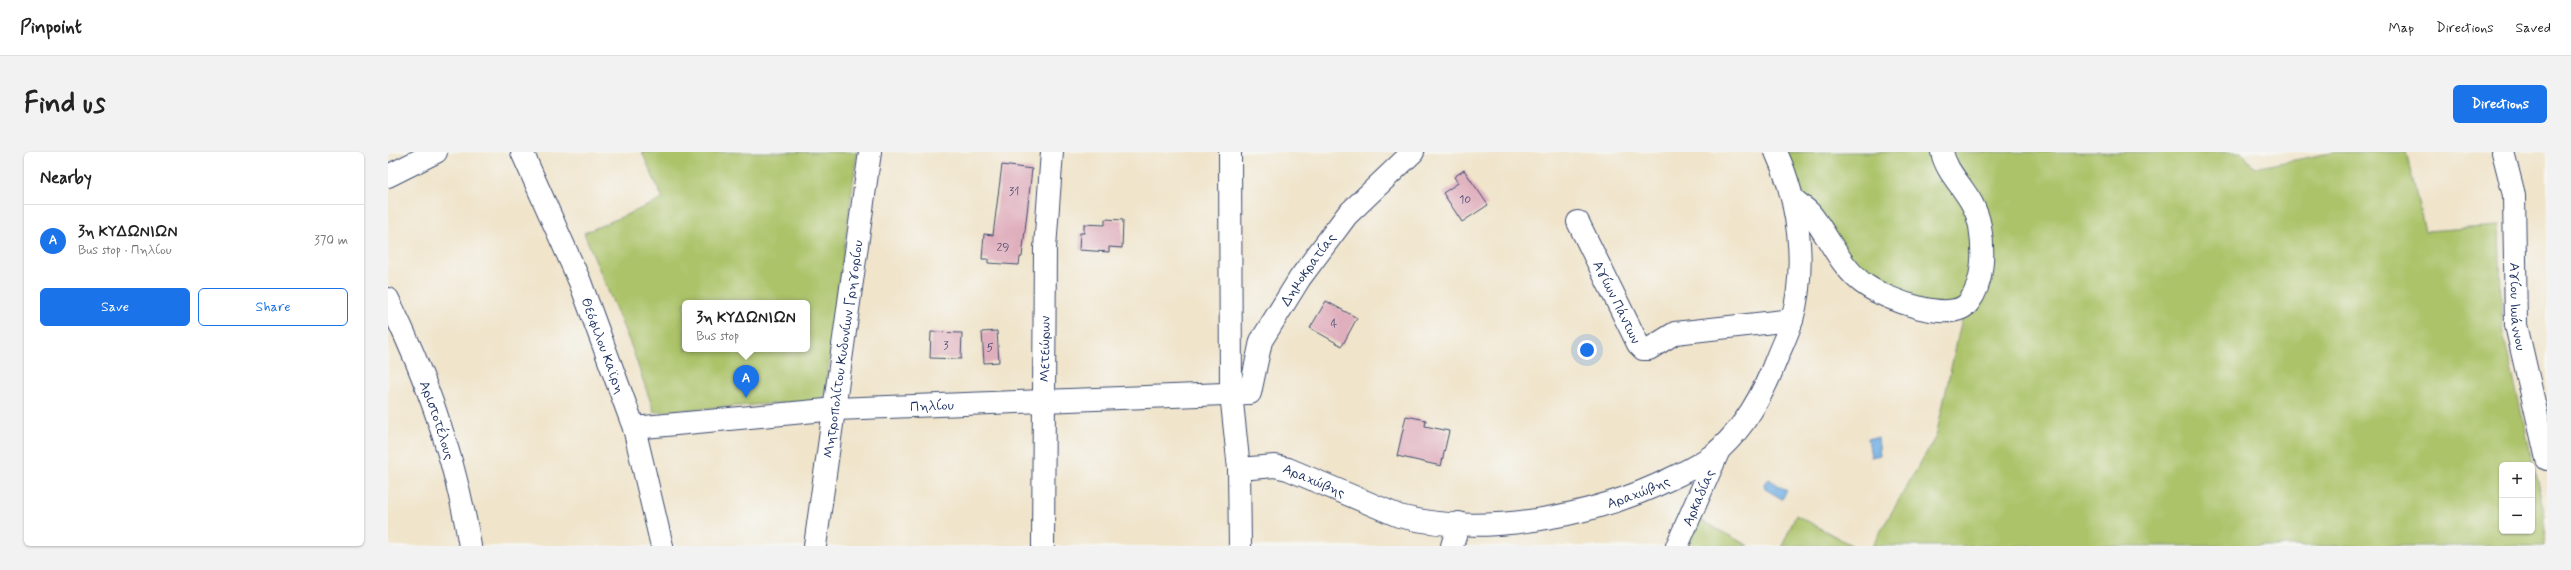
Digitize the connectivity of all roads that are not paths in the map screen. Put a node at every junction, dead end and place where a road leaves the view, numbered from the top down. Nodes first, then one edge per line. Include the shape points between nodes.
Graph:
1 (436, 152) edge
2 (522, 152) edge
3 (870, 152) edge
4 (1052, 152) edge
5 (1230, 152) edge
6 (1413, 152) edge
7 (1776, 152) edge
8 (1942, 152) edge
9 (2503, 152) edge
10 (388, 176) edge
11 (1794, 199) junction
12 (1578, 222) dead end
13 (388, 299) edge
14 (1792, 320) junction
15 (1231, 393) junction
16 (1043, 402) junction
17 (836, 409) junction
18 (634, 428) junction
19 (1719, 450) junction
20 (2547, 459) edge
21 (1239, 469) junction
22 (1459, 523) junction
23 (470, 546) edge
24 (662, 546) edge
25 (815, 546) edge
26 (1043, 546) edge
27 (1240, 546) edge
28 (1452, 546) edge
29 (1677, 546) edge

1 - 10 street
2 - 18 street, Θεόφιλου Καϊρη via 580,282
3 - 17 street, Μητροπολίτου Κυδονίων Γρηγορίου
4 - 16 street, Μετεώρων via 1044,248
5 - 15 street
6 - 15 street, Δημοκρατίας via 1346,215 1300,278 1261,341 1250,393
7 - 11 street, Αραχώβης
8 - 11 street via 1944,161 1975,206 1980,228 1980,281 1969,303 1959,309 1921,308 1867,286 1844,263 1809,212
9 - 20 street, Αγίου Ιωάννου via 2514,195 2516,325
11 - 14 street, Αραχώβης via 1798,269
12 - 14 street, Αγίων Πάντων via 1638,344 1643,349 1649,349 1675,333
13 - 23 street, Αριστοτέλους via 432,404 456,481
14 - 19 street, Αραχώβης via 1770,375 1756,401 1734,435
15 - 16 street, Πηλίου
15 - 21 street
16 - 17 street, Πηλίου
16 - 26 street, Μετεώρων
17 - 18 street, Πηλίου
17 - 25 street, Μητροπολίτου Κυδονίων Γρηγορίου
18 - 24 street, Θεόφιλου Καϊρη
19 - 22 street, Αραχώβης via 1664,482 1582,511 1531,522
19 - 29 street, Αρκαδίας
21 - 22 street, Αραχώβης via 1275,466 1288,469 1399,516 1430,523
21 - 27 street
22 - 28 street

